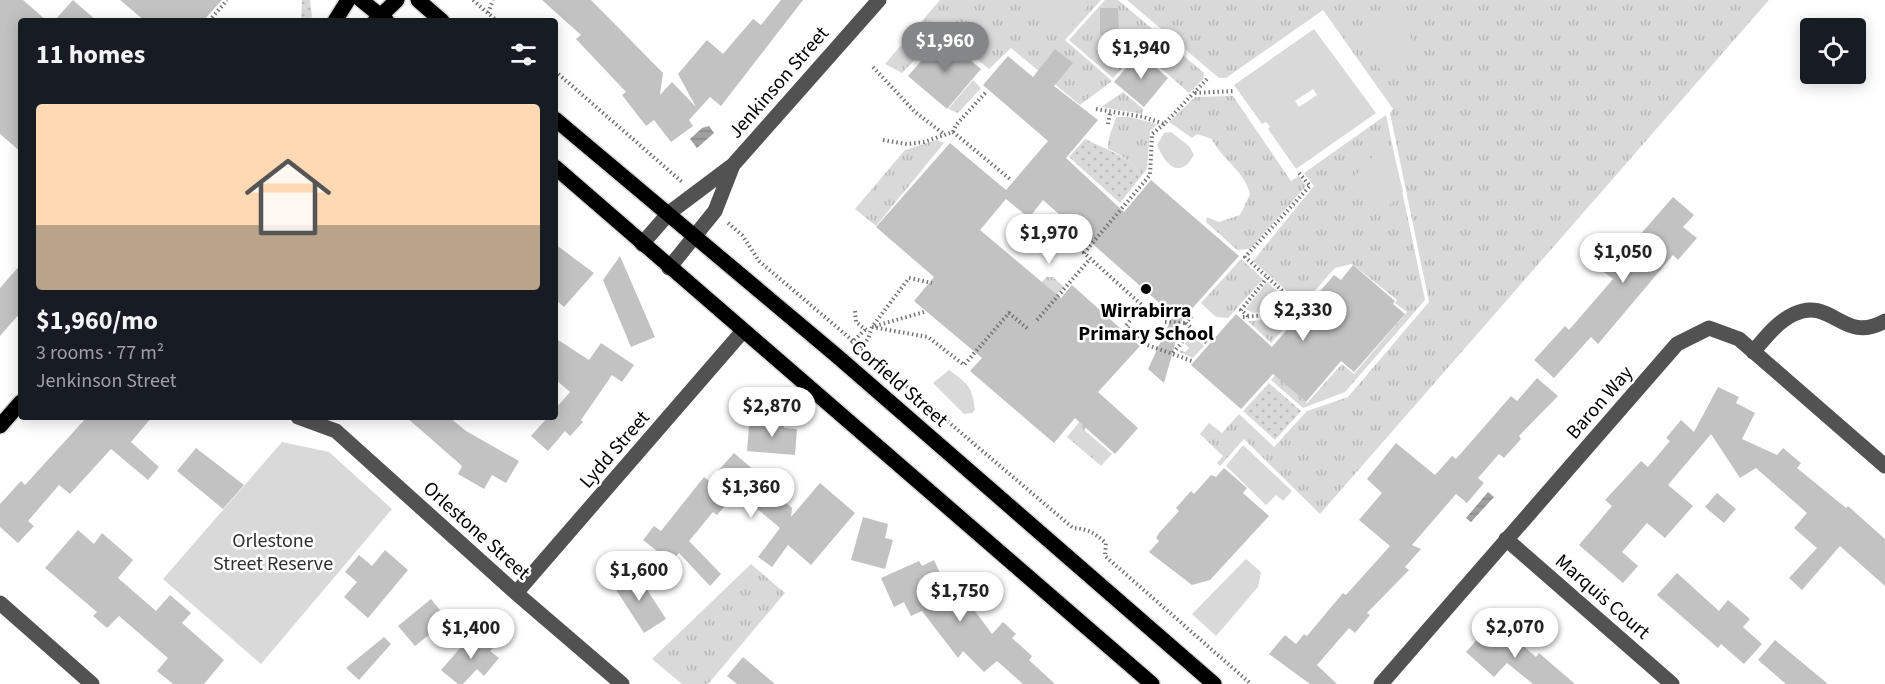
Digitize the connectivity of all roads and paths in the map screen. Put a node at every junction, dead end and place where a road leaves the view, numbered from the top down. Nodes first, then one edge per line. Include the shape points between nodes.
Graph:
1 (227, 0) edge
2 (348, 0) edge
3 (361, 0) edge
4 (397, 0) edge
5 (418, 0) edge
6 (473, 0) edge
7 (493, 0) edge
8 (879, 0) edge
9 (488, 13) junction
10 (212, 18) edge
11 (337, 18) edge
12 (379, 18) edge
13 (383, 18) edge
14 (439, 18) edge
15 (494, 18) edge
16 (873, 67) dead end
17 (558, 74) edge
18 (1209, 77) dead end
19 (987, 91) dead end
20 (1234, 91) dead end
21 (1194, 93) junction
22 (1096, 110) dead end
23 (1110, 113) junction
24 (558, 121) edge
25 (1108, 124) dead end
26 (1164, 124) junction
27 (953, 132) junction
28 (944, 134) junction
29 (883, 140) dead end
30 (733, 165) junction
31 (558, 170) edge
32 (1299, 172) dead end
33 (1011, 180) dead end
34 (694, 193) junction
35 (715, 211) junction
36 (669, 213) junction
37 (697, 236) junction
38 (642, 244) junction
39 (1090, 259) junction
40 (669, 268) junction
41 (1267, 278) junction
42 (932, 283) dead end
43 (855, 312) dead end
44 (924, 312) dead end
45 (1192, 316) dead end
46 (1243, 317) dead end
47 (1249, 317) junction
48 (1037, 320) dead end
49 (1885, 321) edge
50 (1165, 322) dead end
51 (1186, 324) junction
52 (872, 327) junction
53 (1028, 329) dead end
54 (865, 330) junction
55 (1192, 330) junction
56 (743, 331) junction
57 (852, 341) junction
58 (1207, 343) dead end
59 (861, 348) junction
60 (1753, 352) junction
61 (1173, 353) junction
62 (837, 356) junction
63 (1192, 361) dead end
64 (18, 405) edge
65 (306, 420) edge
66 (0, 426) edge
67 (1885, 466) edge
68 (1506, 539) junction
69 (516, 593) junction
70 (0, 603) edge
71 (92, 684) edge
72 (622, 684) edge
73 (1152, 684) edge
74 (1214, 684) edge
75 (1251, 684) edge
76 (1381, 684) edge
77 (1672, 684) edge

1 - 10 path
2 - 11 main road
3 - 12 main road
4 - 13 main road
5 - 14 main road
6 - 9 path
7 - 9 path
8 - 30 street, Jenkinson Street
9 - 15 path
16 - 28 path via 915,112
17 - 34 path
18 - 21 path
19 - 27 path
20 - 21 path
21 - 26 path
22 - 23 path
23 - 25 path
23 - 26 path
24 - 36 main road, Corfield Street
26 - 39 path via 1152,134 1150,175 1084,253
27 - 28 path
27 - 33 path
28 - 29 path via 907,144
30 - 34 street, Jenkinson Street
30 - 35 street, Jenkinson Street
31 - 38 main road
32 - 41 path via 1310,186 1245,257
34 - 36 street, Jenkinson Street
35 - 37 street, Jenkinson Street
35 - 57 path via 742,235 759,261
36 - 37 main road, Corfield Street
36 - 38 street, Jenkinson Street
37 - 40 street, Jenkinson Street
37 - 62 main road, Corfield Street
38 - 40 main road
39 - 48 path
39 - 61 path via 1142,305 1126,326 1142,343
40 - 56 main road
41 - 47 path via 1240,310
41 - 47 path via 1297,304 1300,312
42 - 52 path via 909,278
43 - 54 path via 856,322
44 - 52 path
45 - 51 path
46 - 47 path
49 - 60 street via 1862,329 1849,327 1833,315 1815,309 1794,313
50 - 51 path
51 - 55 path
52 - 53 path via 928,337 964,365 1009,313
52 - 54 path
52 - 59 path
54 - 57 path
55 - 58 path
55 - 61 path
56 - 69 street, Lydd Street
56 - 73 main road
57 - 59 path
57 - 62 path
59 - 75 path via 1073,528 1090,529 1096,534 1106,543 1105,556
60 - 67 street, Baron Way
60 - 68 street, Baron Way via 1739,339 1709,328 1677,344
61 - 63 path
62 - 74 main road, Corfield Street
64 - 66 main road
65 - 69 street, Orlestone Street via 336,431
68 - 76 street, Baron Way
68 - 77 street, Marquis Court
69 - 72 street, Orlestone Street
70 - 71 street

